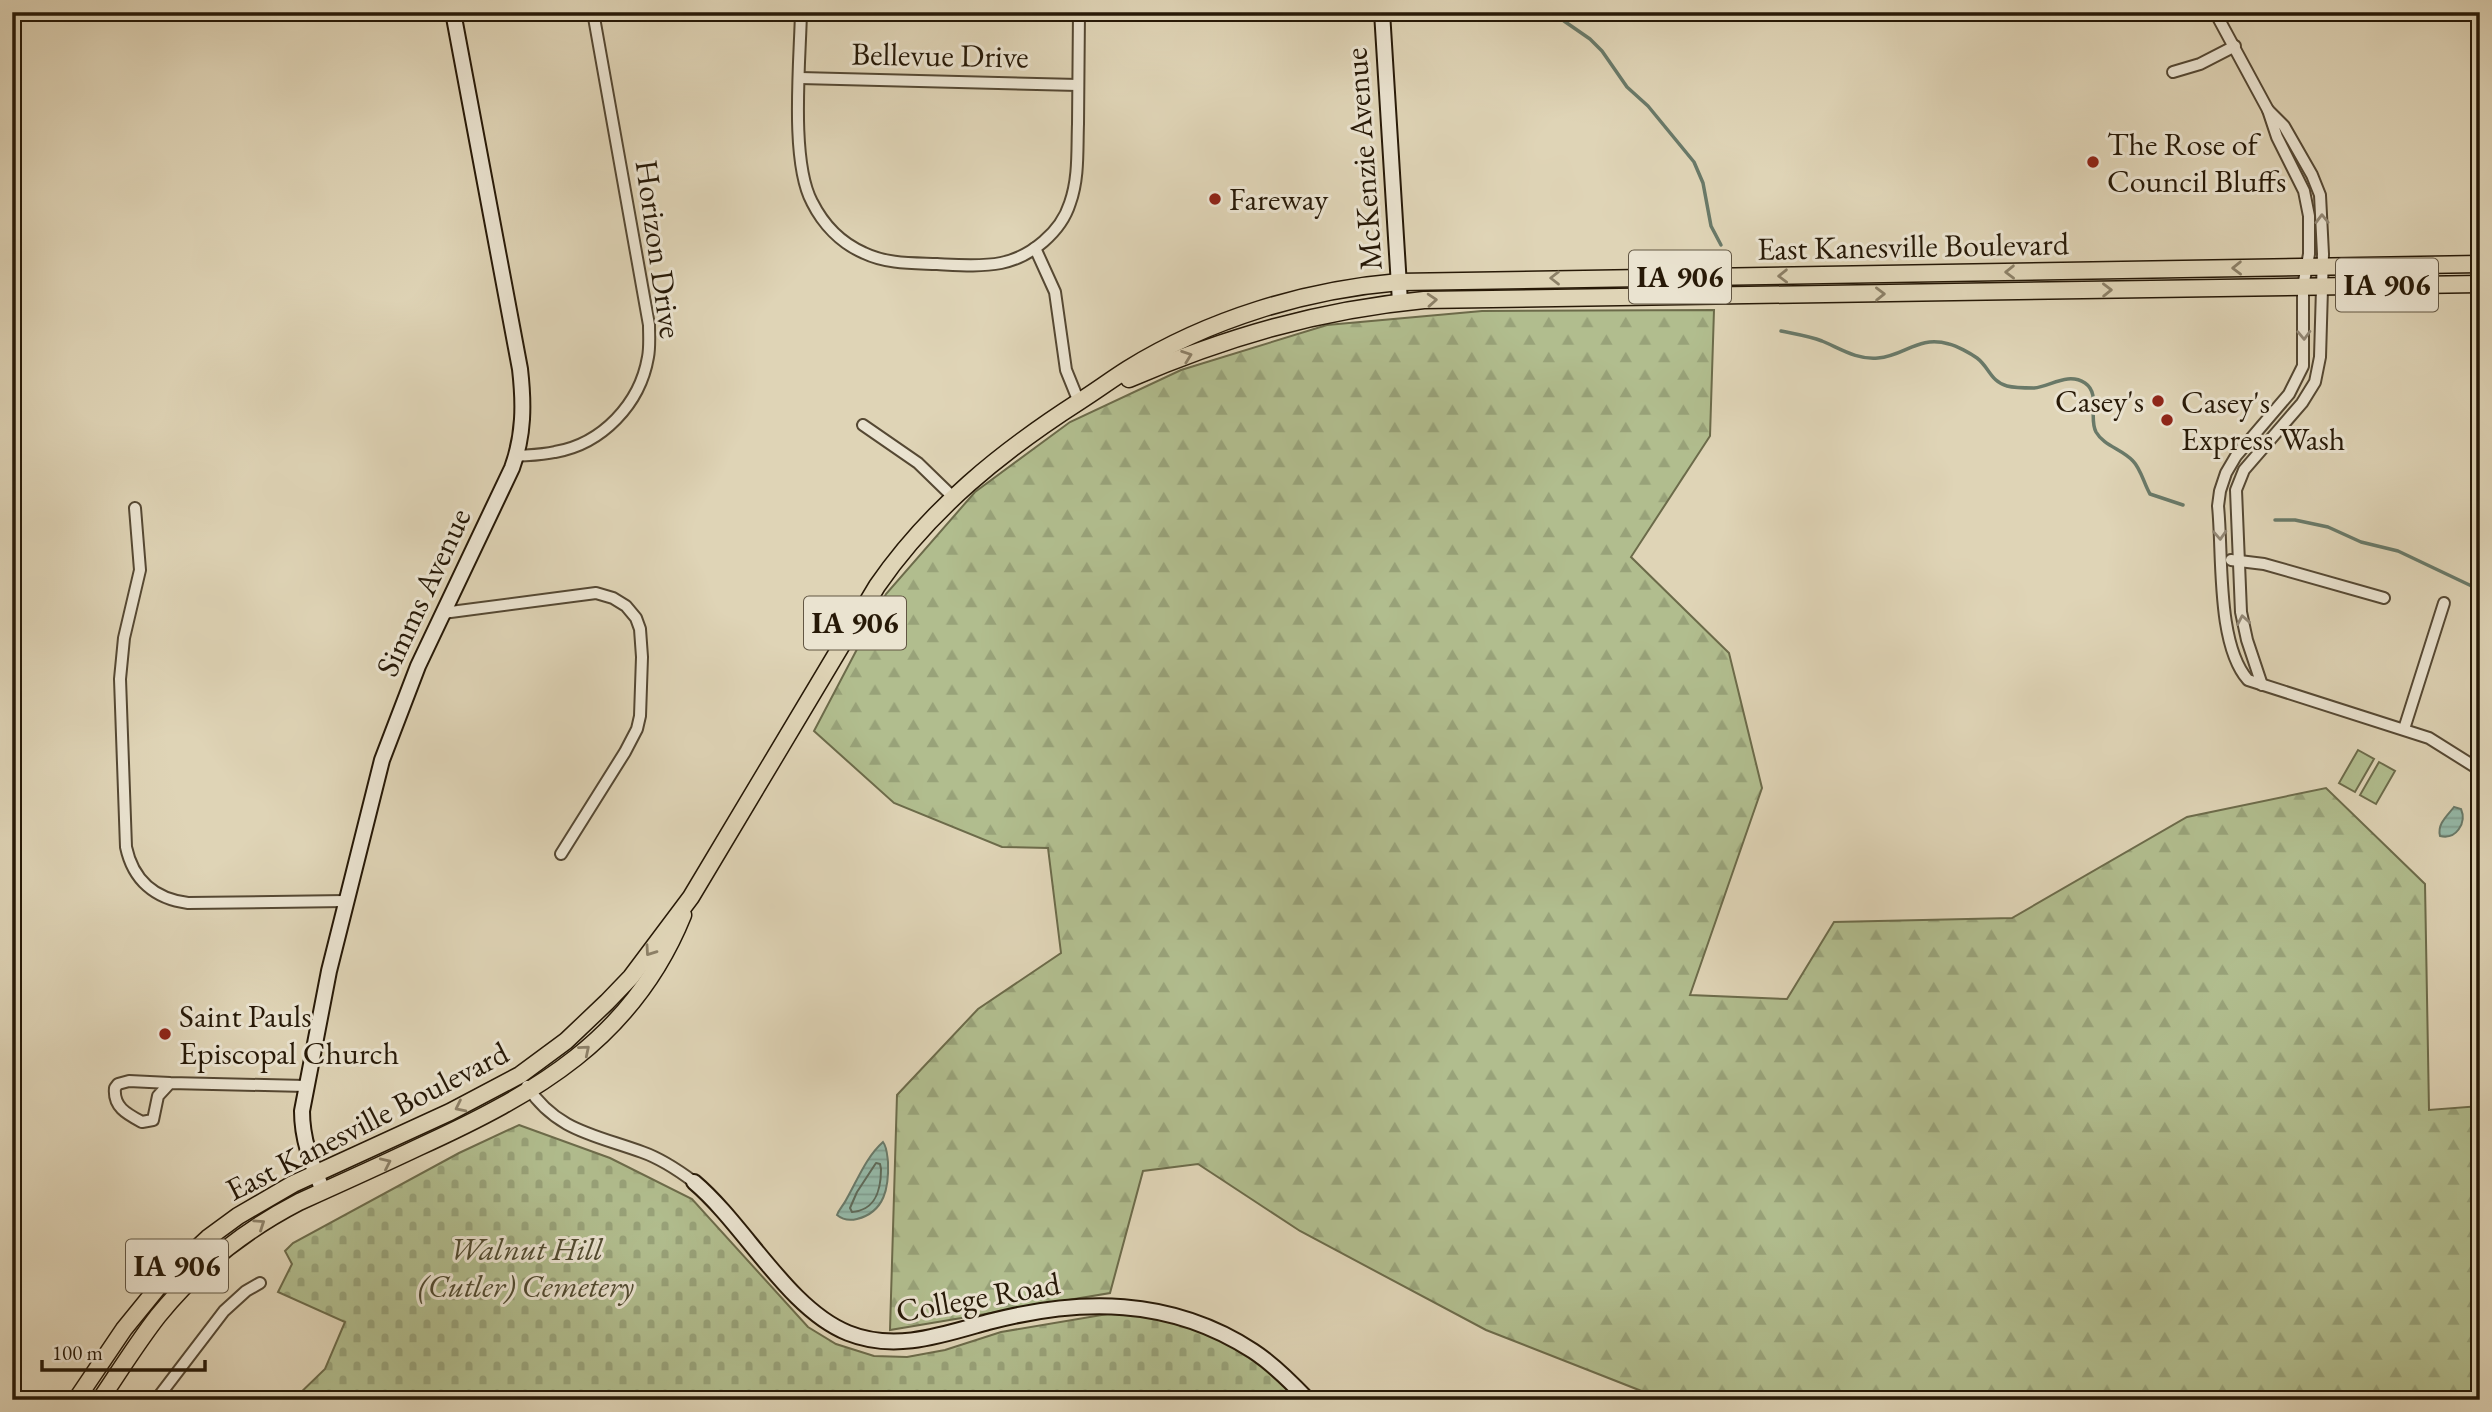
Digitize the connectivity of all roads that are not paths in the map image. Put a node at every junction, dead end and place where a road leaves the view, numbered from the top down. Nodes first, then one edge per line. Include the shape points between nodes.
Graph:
1 (453, 12) edge
2 (593, 12) edge
3 (801, 12) edge
4 (1079, 12) edge
5 (1382, 12) edge
6 (2215, 12) edge
7 (2235, 46) junction
8 (2173, 72) dead end
9 (800, 78) junction
10 (1079, 85) junction
11 (1035, 248) junction
12 (2480, 264) edge
13 (2314, 267) junction
14 (1399, 282) junction
15 (2480, 284) edge
16 (2303, 287) junction
17 (2321, 287) junction
18 (1400, 302) junction
19 (1079, 401) junction
20 (863, 425) dead end
21 (516, 456) junction
22 (953, 497) junction
23 (135, 508) dead end
24 (12, 519) edge
25 (12, 558) edge
26 (2222, 560) junction
27 (2238, 560) junction
28 (2384, 598) dead end
29 (2444, 603) dead end
30 (443, 613) junction
31 (2262, 685) junction
32 (2404, 729) junction
33 (2480, 770) edge
34 (561, 854) dead end
35 (691, 897) junction
36 (346, 901) junction
37 (520, 1075) junction
38 (170, 1083) junction
39 (306, 1086) junction
40 (530, 1091) junction
41 (316, 1173) junction
42 (694, 1182) joint
43 (323, 1191) junction
44 (260, 1283) dead end
45 (76, 1400) edge
46 (100, 1400) edge
47 (156, 1400) edge
48 (1308, 1400) edge

1 - 21 street, Simms Avenue via 520,369 523,420
2 - 21 street, Horizon Drive via 649,325 648,357 633,398 603,432 569,449
3 - 9 street
4 - 10 street
5 - 14 street, McKenzie Avenue
6 - 7 street
7 - 8 street
7 - 13 street via 2308,203 2309,254
9 - 10 street, Bellevue Drive
9 - 11 street via 803,178 826,224 855,248 899,263 993,264
10 - 11 street via 1077,176 1070,204 1058,225
11 - 19 street via 1055,292 1066,370
12 - 13 main road, East Kanesville Boulevard / IA 906
13 -> 14 main road, East Kanesville Boulevard / IA 906
13 - 16 street
13 - 17 street
14 - 18 street, McKenzie Avenue
14 - 19 main road, East Kanesville Boulevard / IA 906 via 1328,292 1254,312 1160,352
15 - 17 main road, East Kanesville Boulevard / IA 906
16 - 17 main road, East Kanesville Boulevard / IA 906
18 -> 16 main road, East Kanesville Boulevard / IA 906
16 -> 26 street via 2303,366 2289,394 2226,473 2218,499
17 - 27 street via 2320,357 2310,391 2241,475 2235,504
19 -> 18 main road, East Kanesville Boulevard / IA 906 via 1156,367 1274,326
19 - 22 main road, East Kanesville Boulevard / IA 906 via 1011,447
20 - 22 street via 918,463
21 - 30 street, Simms Avenue
22 - 35 main road, East Kanesville Boulevard / IA 906 via 877,586
23 - 36 street via 140,570 120,679 126,847 134,870 158,895 173,901
24 - 25 street
26 - 27 street
26 - 31 street via 2225,612 2235,656 2248,680
27 - 28 street
31 -> 27 street via 2243,623
29 - 32 street
30 - 34 street via 596,593 626,606 636,618 642,636 637,729
30 - 36 street, Simms Avenue via 382,760
31 - 32 street
32 - 33 street via 2430,738
35 -> 37 main road, East Kanesville Boulevard / IA 906 via 607,1002 566,1041
40 -> 35 main road, East Kanesville Boulevard / IA 906 via 592,1045 633,1002 666,955
36 - 39 street, Simms Avenue
37 - 40 street, College Road
37 -> 41 main road, East Kanesville Boulevard / IA 906
38 - 38 street via 158,1096 153,1120 142,1122 127,1114 114,1097 115,1088 125,1081
38 - 39 street
39 - 41 street, Simms Avenue via 302,1131
40 - 42 street, College Road via 569,1127 643,1152
43 -> 40 main road, East Kanesville Boulevard / IA 906 via 479,1120
41 - 43 street, Simms Avenue
41 - 45 main road, East Kanesville Boulevard / IA 906 via 254,1205 190,1254 140,1308
42 - 48 street, College Road via 807,1307 849,1334 905,1341 1060,1308 1154,1309 1233,1339 1273,1366
46 -> 43 main road, East Kanesville Boulevard / IA 906 via 155,1321 200,1272 273,1215
44 - 47 street via 225,1311

